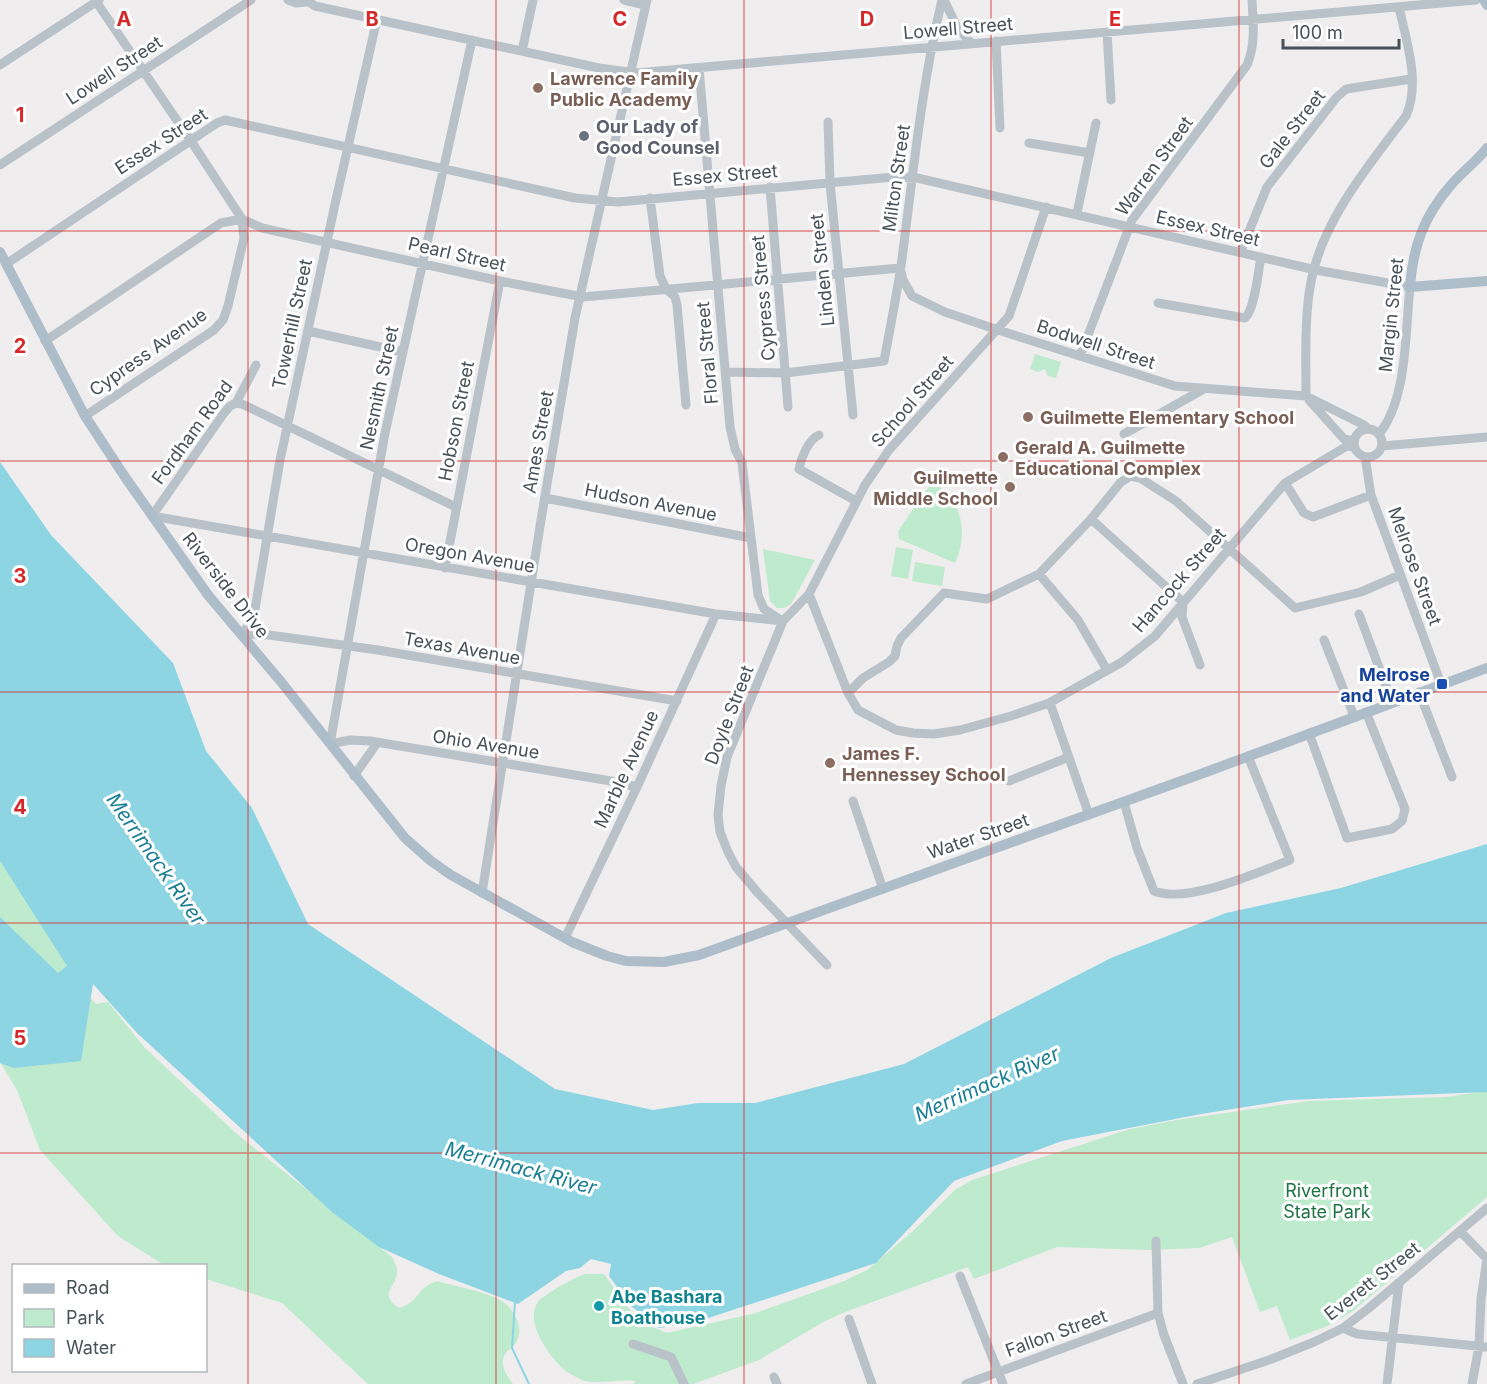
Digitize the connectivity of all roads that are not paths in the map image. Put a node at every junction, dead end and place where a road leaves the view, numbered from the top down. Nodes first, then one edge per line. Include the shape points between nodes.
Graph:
1 (288, 0) edge
2 (533, 0) edge
3 (624, 0) edge
4 (943, 0) edge
5 (1252, 0) edge
6 (1347, 0) edge
7 (1476, 0) edge
8 (1484, 0) edge
9 (97, 1) edge
10 (252, 1) edge
11 (306, 1) edge
12 (646, 2) edge
13 (1487, 5) edge
14 (1400, 7) junction
15 (1348, 11) junction
16 (377, 19) junction
17 (1253, 20) junction
18 (1107, 32) junction
19 (472, 40) junction
20 (996, 41) junction
21 (971, 44) junction
22 (931, 47) junction
23 (522, 51) junction
24 (0, 65) edge
25 (699, 68) junction
26 (142, 71) junction
27 (630, 73) junction
28 (1411, 79) junction
29 (1111, 100) dead end
30 (828, 122) dead end
31 (1096, 123) dead end
32 (1000, 128) dead end
33 (191, 141) junction
34 (1029, 143) dead end
35 (349, 146) junction
36 (1487, 148) edge
37 (1090, 153) junction
38 (0, 165) edge
39 (445, 170) junction
40 (912, 177) junction
41 (830, 183) junction
42 (770, 187) junction
43 (710, 192) junction
44 (650, 198) junction
45 (600, 201) junction
46 (1046, 207) junction
47 (1077, 213) junction
48 (242, 219) junction
49 (1129, 226) junction
50 (327, 242) junction
51 (0, 252) edge
52 (1241, 252) junction
53 (1262, 257) junction
54 (423, 263) junction
55 (6, 264) junction
56 (900, 268) junction
57 (1314, 269) junction
58 (839, 274) junction
59 (778, 279) junction
60 (500, 281) junction
61 (1487, 281) edge
62 (718, 285) junction
63 (1410, 286) junction
64 (666, 289) junction
65 (580, 297) junction
66 (1158, 303) dead end
67 (998, 330) junction
68 (308, 331) junction
69 (45, 340) junction
70 (403, 352) junction
71 (1080, 356) junction
72 (256, 366) dead end
73 (848, 366) junction
74 (725, 372) junction
75 (785, 373) junction
76 (1202, 390) junction
77 (1306, 396) junction
78 (236, 403) junction
79 (686, 405) dead end
80 (788, 407) dead end
81 (853, 415) dead end
82 (85, 416) junction
83 (288, 426) junction
84 (1368, 429) junction
85 (1124, 434) dead end
86 (1379, 434) junction
87 (819, 435) dead end
88 (1487, 437) edge
89 (1354, 444) junction
90 (1382, 446) junction
91 (1365, 457) junction
92 (378, 470) junction
93 (1285, 483) junction
94 (1371, 495) junction
95 (544, 498) junction
96 (856, 501) junction
97 (456, 507) junction
98 (152, 516) junction
99 (1091, 519) junction
100 (268, 537) junction
101 (751, 538) junction
102 (1229, 549) junction
103 (363, 554) junction
104 (445, 568) junction
105 (1039, 574) junction
106 (1400, 575) junction
107 (531, 583) junction
108 (809, 594) junction
109 (1183, 602) junction
110 (716, 614) junction
111 (1359, 614) dead end
112 (783, 621) junction
113 (241, 634) junction
114 (1324, 640) dead end
115 (347, 646) junction
116 (1200, 664) dead end
117 (1487, 668) edge
118 (1107, 670) junction
119 (517, 674) junction
120 (1441, 684) junction
121 (1419, 692) junction
122 (848, 693) junction
123 (677, 701) junction
124 (1392, 702) junction
125 (1050, 703) junction
126 (1365, 712) junction
127 (1354, 716) junction
128 (1309, 733) junction
129 (377, 742) junction
130 (330, 744) junction
131 (1248, 756) junction
132 (1069, 757) junction
133 (502, 764) junction
134 (354, 776) junction
135 (1452, 777) dead end
136 (1009, 781) dead end
137 (637, 787) junction
138 (853, 801) dead end
139 (1124, 802) junction
140 (1089, 815) junction
141 (883, 889) junction
142 (482, 893) junction
143 (787, 923) junction
144 (565, 938) junction
145 (827, 965) dead end
146 (1487, 1208) edge
147 (1460, 1231) junction
148 (1156, 1241) dead end
149 (1487, 1259) edge
150 (960, 1276) dead end
151 (1399, 1282) junction
152 (1158, 1313) junction
153 (849, 1319) dead end
154 (1343, 1328) junction
155 (1393, 1337) junction
156 (633, 1344) dead end
157 (1483, 1346) edge
158 (999, 1372) junction
159 (684, 1384) edge
160 (872, 1384) edge
161 (966, 1384) edge
162 (1003, 1384) edge
163 (1183, 1384) edge
164 (1197, 1384) edge
165 (1387, 1384) edge
166 (1472, 1384) edge

1 - 11 street, Lowell Street
2 - 23 street
3 - 12 street
4 - 21 street
4 - 22 street, Milton Street
5 - 17 street, Warren Street
6 - 15 street
7 - 14 street, Lowell Street
8 - 13 main road
9 - 24 street
9 - 26 street
10 - 26 street, Lowell Street
11 - 16 street, Lowell Street
12 - 27 street, Ames Street
14 - 15 street, Lowell Street
14 - 28 street
15 - 17 street, Lowell Street
16 - 19 street, Lowell Street
16 - 35 street, Towerhill Street
17 - 18 street, Lowell Street
17 - 49 street, Warren Street via 1252,53 1243,70
18 - 20 street, Lowell Street
18 - 29 street
19 - 23 street, Lowell Street
19 - 39 street, Nesmith Street
20 - 21 street, Lowell Street
20 - 32 street
21 - 22 street, Lowell Street
22 - 25 street, Lowell Street
22 - 40 street, Milton Street
23 - 27 street, Lowell Street
25 - 27 street, Lowell Street
25 - 43 street, Floral Street
26 - 33 street
26 - 38 street, Lowell Street
27 - 45 street, Ames Street
28 - 52 street, Gale Street via 1346,88 1335,98 1267,187
28 - 57 street via 1413,95 1406,116 1346,197
30 - 41 street, Linden Street
31 - 37 street
33 - 35 street, Essex Street via 225,120
33 - 48 street
33 - 55 street, Essex Street
34 - 37 street
35 - 39 street, Essex Street
35 - 50 street, Towerhill Street
36 - 63 main road, Margin Street via 1450,186 1418,238
37 - 47 street
39 - 45 street, Essex Street
39 - 54 street, Nesmith Street
40 - 41 street, Essex Street
40 - 46 street, Essex Street
40 - 56 street, Milton Street
41 - 42 street, Essex Street
41 - 58 street, Linden Street
42 - 43 street, Essex Street
42 - 59 street, Cypress Street
43 - 44 street, Essex Street
43 - 62 street, Floral Street
44 - 45 street, Essex Street
44 - 64 street via 660,276
45 - 65 street, Ames Street
46 - 47 street, Essex Street
46 - 67 street, School Street via 1009,315
47 - 49 street, Essex Street
48 - 50 street, Pearl Street via 262,228
48 - 69 street via 221,223
48 - 82 street, Cypress Avenue via 244,238 223,320 202,339
49 - 52 street, Essex Street
49 - 71 street, Warren Street
50 - 54 street, Pearl Street
50 - 68 street, Towerhill Street
51 - 55 main road, Riverside Drive
52 - 53 street, Essex Street
53 - 57 street, Essex Street
53 - 66 street via 1249,315 1245,318
54 - 60 street, Pearl Street
54 - 70 street, Nesmith Street
55 - 69 main road, Riverside Drive
56 - 58 street, Pearl Street
56 - 67 street, Bodwell Street via 912,296
56 - 73 street, Milton Street via 884,361
57 - 63 street, Essex Street
57 - 77 street via 1306,338
58 - 59 street, Pearl Street
58 - 73 street, Linden Street
59 - 62 street, Pearl Street
59 - 75 street, Cypress Street
60 - 65 street, Pearl Street
60 - 97 street, Hobson Street
61 - 63 main road, Essex Street
62 - 64 street, Pearl Street
62 - 74 street, Floral Street
63 - 86 street, Margin Street via 1400,387
64 - 65 street, Pearl Street
64 - 79 street via 677,305
65 - 95 street, Ames Street
67 - 71 street, Bodwell Street
67 - 96 street, School Street via 889,450
68 - 70 street
68 - 83 street, Towerhill Street
69 - 82 main road, Riverside Drive
70 - 92 street, Nesmith Street
71 - 76 street, Bodwell Street via 1175,386
72 - 78 street, Fordham Road
73 - 75 street
73 - 81 street, Linden Street
74 - 75 street
74 - 101 street, Floral Street via 730,427 742,463
75 - 80 street, Cypress Street
76 - 77 street, Bodwell Street
76 - 85 street
77 - 84 street, Bodwell Street
77 - 89 street via 1344,439
78 - 83 street
78 - 98 street, Fordham Road via 224,413
82 - 98 main road, Riverside Drive
83 - 92 street
83 - 100 street, Towerhill Street
84 - 86 street
84 - 89 street via 1358,433
86 - 90 street
87 - 96 street via 810,442 799,469
88 - 90 street
89 - 91 street via 1357,453
89 - 93 street, Hancock Street
90 - 91 street via 1377,454
91 - 94 street, Melrose Street
92 - 97 street
92 - 103 street, Nesmith Street
93 - 94 street via 1304,513 1313,517
93 - 102 street, Hancock Street
94 - 106 street, Melrose Street
95 - 101 street, Hudson Avenue
95 - 107 street, Ames Street
96 - 108 street, School Street
97 - 104 street, Hobson Street
98 - 100 street, Oregon Avenue
98 - 113 main road, Riverside Drive
99 - 102 street via 1120,483 1130,476 1140,478 1176,501
99 - 105 street
99 - 109 street
100 - 103 street, Oregon Avenue
100 - 113 street, Towerhill Street via 253,621
101 - 112 street, Floral Street via 758,595 764,609
102 - 106 street via 1295,608 1361,592
102 - 109 street, Hancock Street
103 - 104 street, Oregon Avenue
103 - 115 street, Nesmith Street
104 - 107 street, Oregon Avenue
105 - 118 street via 1078,619
105 - 122 street via 987,599 944,593 901,638 895,656
106 - 120 street, Melrose Street
107 - 110 street, Oregon Avenue
107 - 119 street, Ames Street
108 - 112 street, School Street
108 - 122 street, Hancock Street
109 - 116 street via 1182,617
109 - 118 street, Hancock Street via 1155,636
110 - 112 street, Oregon Avenue
110 - 123 street, Marble Avenue
111 - 124 street
112 - 143 street, Doyle Street via 727,757 718,815 720,832 736,867
113 - 115 street, Texas Avenue
113 - 130 main road, Riverside Drive
114 - 127 street
115 - 119 street, Texas Avenue
115 - 130 street, Nesmith Street
117 - 120 main road, Water Street
118 - 125 street, Hancock Street
119 - 123 street, Texas Avenue
119 - 133 street, Ames Street
120 - 121 main road, Water Street
121 - 124 main road, Water Street
121 - 135 street
122 - 125 street, Hancock Street via 858,710 896,730 913,733 960,730
123 - 137 street, Marble Avenue
124 - 126 main road, Water Street
125 - 132 street
126 - 127 main road, Water Street
126 - 128 street via 1405,809 1402,821 1392,829 1347,838
127 - 128 main road, Water Street
128 - 131 main road, Water Street
129 - 130 street, Ohio Avenue via 350,740
129 - 133 street, Ohio Avenue
129 - 134 street
130 - 134 main road, Riverside Drive
131 - 139 main road, Water Street
131 - 139 street via 1290,860 1220,886 1165,896 1154,891
132 - 136 street
132 - 140 street
133 - 137 street, Ohio Avenue
133 - 142 street, Ames Street
134 - 142 main road, Riverside Drive via 405,838 431,861
137 - 144 street, Marble Avenue
138 - 141 street
139 - 140 main road, Water Street
140 - 141 main road, Water Street
141 - 143 main road, Water Street
142 - 144 main road, Water Street
143 - 144 main road, Water Street via 699,955 663,962 616,958
143 - 145 street, Doyle Street
146 - 147 street, Everett Street
147 - 149 street
147 - 151 street, Everett Street
148 - 152 street
149 - 157 street via 1481,1299
150 - 158 street
151 - 154 street, Everett Street
151 - 155 street
152 - 158 street, Fallon Street
152 - 163 street
153 - 160 street
154 - 155 street via 1357,1334
154 - 164 street, Everett Street via 1269,1360
155 - 157 street
155 - 165 street
156 - 159 street via 671,1357
157 - 166 street
158 - 161 street, Fallon Street
158 - 162 street

